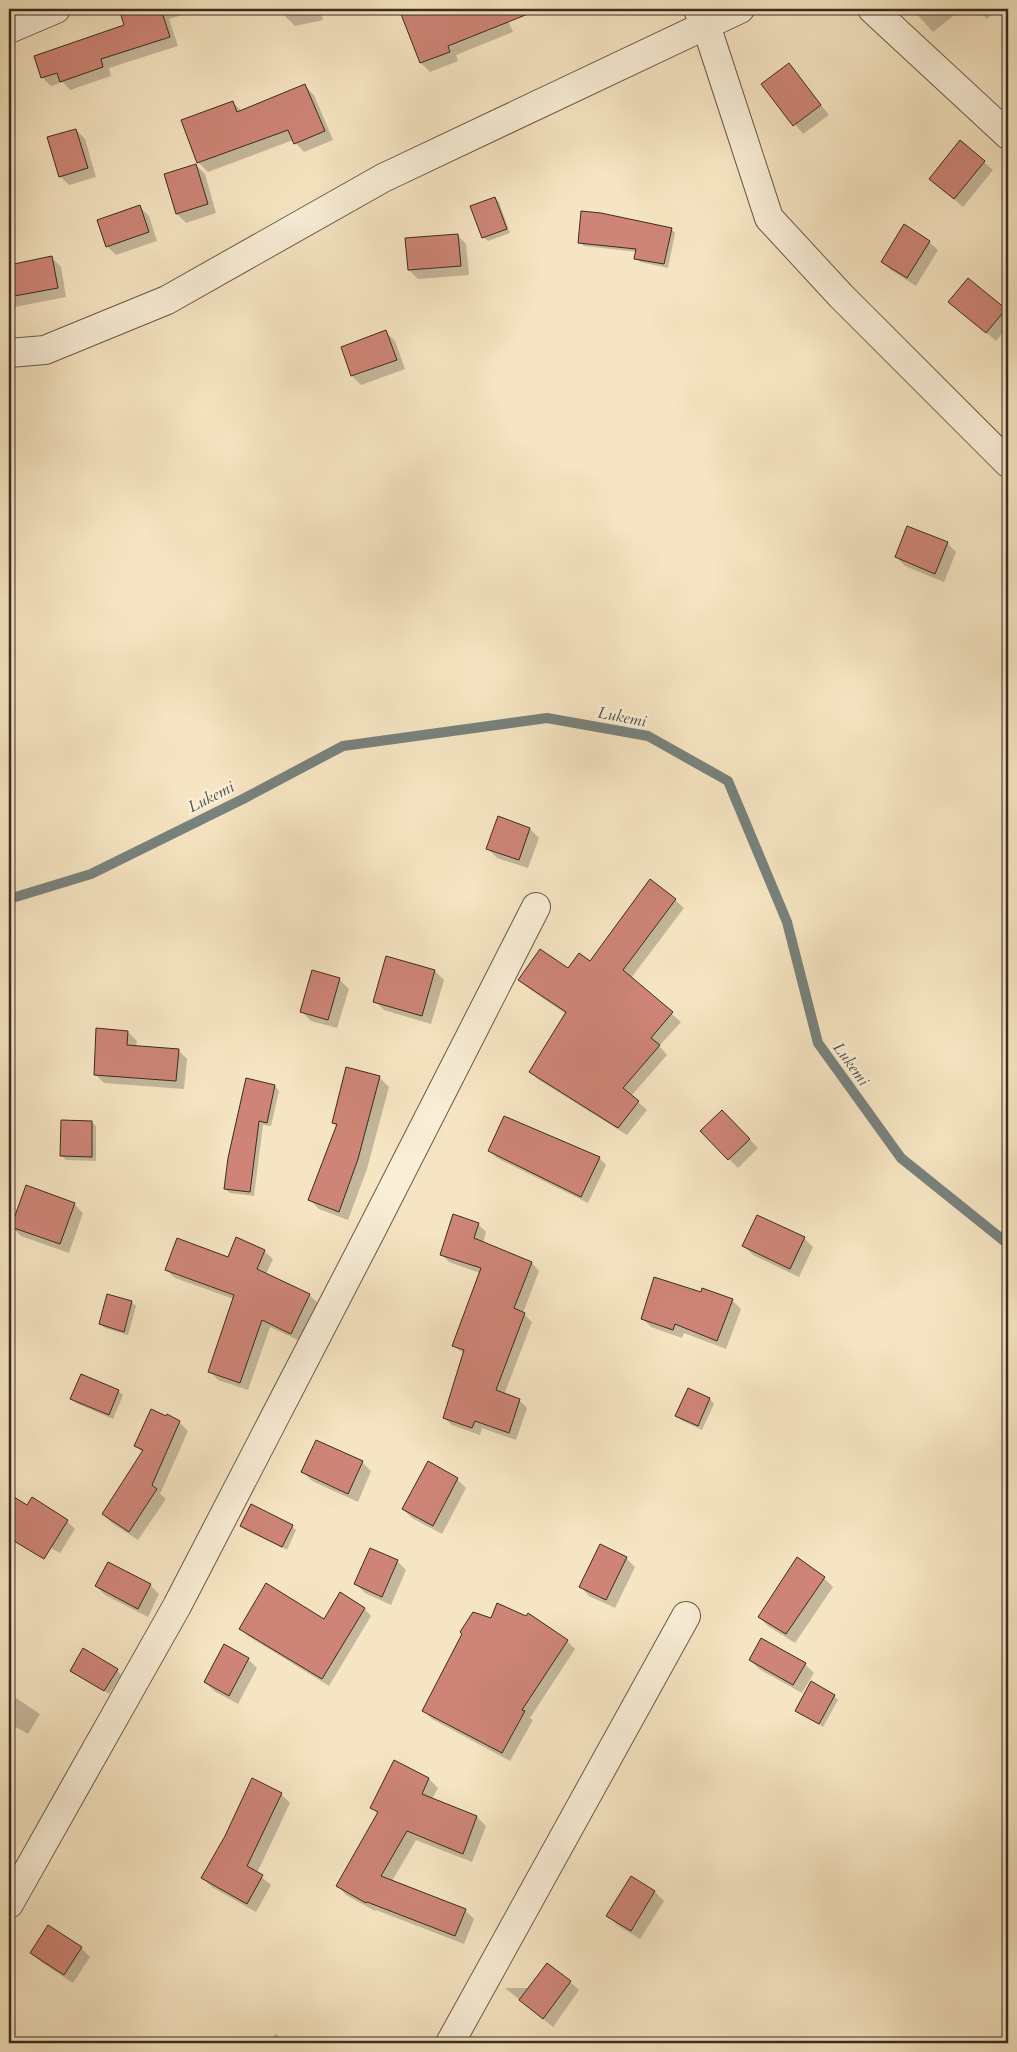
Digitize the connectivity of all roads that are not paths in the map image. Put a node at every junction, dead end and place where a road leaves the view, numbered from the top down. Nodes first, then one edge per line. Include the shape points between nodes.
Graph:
1 (56, 9) edge
2 (740, 9) edge
3 (872, 9) edge
4 (702, 17) edge
5 (9, 29) edge
6 (1008, 135) edge
7 (9, 353) edge
8 (1008, 463) edge
9 (536, 907) dead end
10 (686, 1616) dead end
11 (9, 1904) edge
12 (450, 2043) edge

1 - 5 street
2 - 4 street
3 - 6 street
4 - 7 street via 383,178 167,300 45,350
4 - 8 street via 769,218 841,296
9 - 11 street via 177,1606
10 - 12 street

